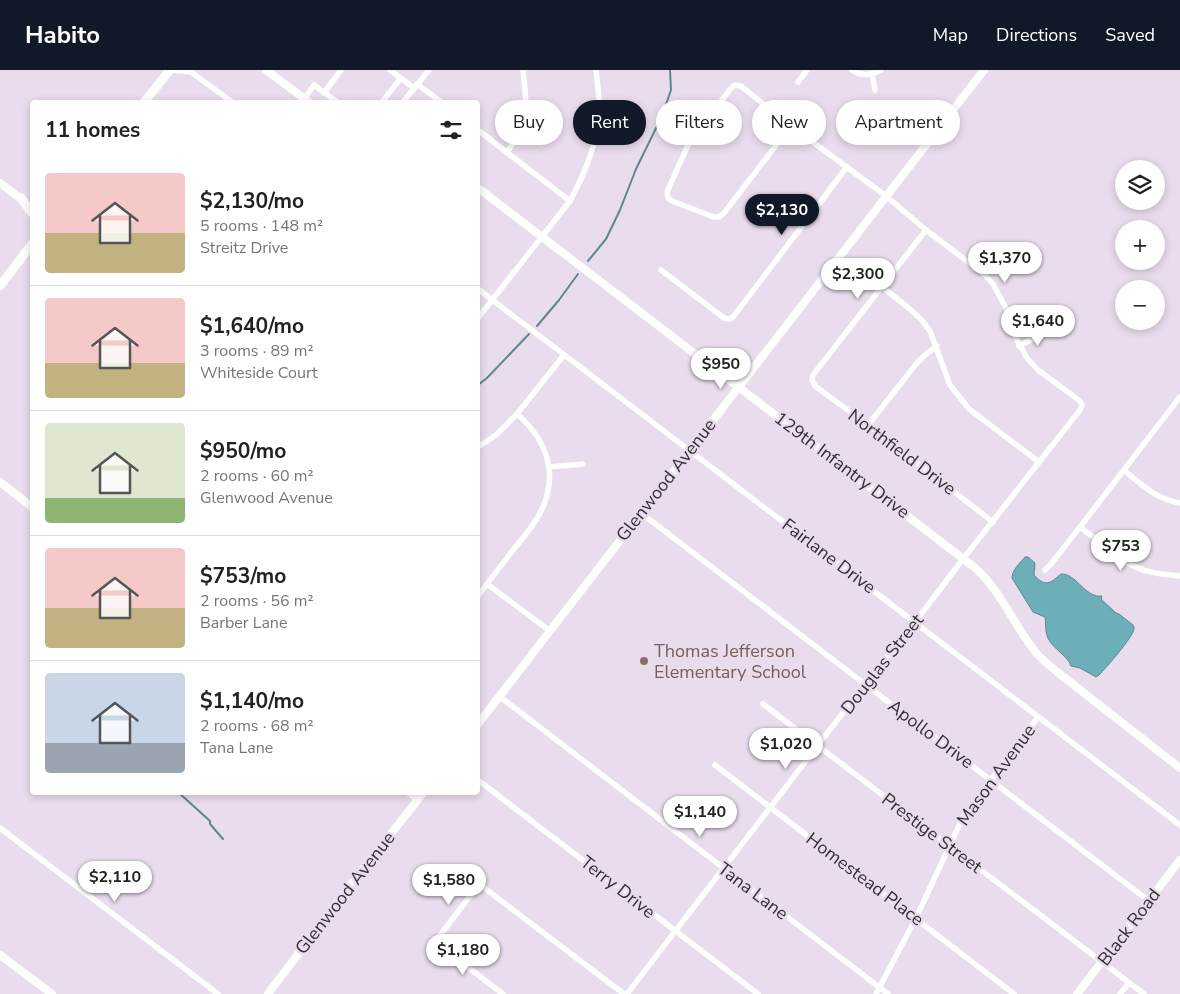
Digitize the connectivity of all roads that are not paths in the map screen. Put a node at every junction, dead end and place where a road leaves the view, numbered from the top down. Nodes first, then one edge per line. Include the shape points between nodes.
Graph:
1 (170, 70) edge
2 (266, 70) edge
3 (341, 70) edge
4 (390, 70) edge
5 (429, 70) edge
6 (523, 70) edge
7 (596, 70) edge
8 (807, 70) edge
9 (852, 70) edge
10 (882, 70) edge
11 (984, 70) edge
12 (191, 71) edge
13 (872, 74) junction
14 (400, 78) junction
15 (798, 82) dead end
16 (416, 86) junction
17 (875, 90) dead end
18 (324, 93) junction
19 (146, 100) edge
20 (229, 100) edge
21 (306, 100) edge
22 (307, 100) edge
23 (334, 100) edge
24 (384, 100) edge
25 (405, 100) edge
26 (438, 100) edge
27 (791, 126) joint
28 (480, 132) edge
29 (817, 145) edge
30 (507, 152) junction
31 (847, 167) junction
32 (0, 183) edge
33 (480, 190) edge
34 (886, 196) junction
35 (20, 198) junction
36 (30, 200) edge
37 (570, 201) junction
38 (30, 206) edge
39 (30, 210) edge
40 (926, 230) junction
41 (542, 236) junction
42 (30, 247) edge
43 (661, 270) dead end
44 (0, 286) edge
45 (882, 287) junction
46 (480, 291) edge
47 (492, 300) junction
48 (480, 315) edge
49 (1048, 331) dead end
50 (937, 346) junction
51 (1019, 346) junction
52 (564, 355) junction
53 (738, 386) junction
54 (1180, 397) edge
55 (517, 414) junction
56 (868, 425) junction
57 (480, 446) edge
58 (690, 450) junction
59 (1039, 462) junction
60 (583, 464) dead end
61 (549, 467) junction
62 (1124, 470) junction
63 (0, 482) edge
64 (1180, 503) edge
65 (30, 504) edge
66 (641, 514) junction
67 (993, 522) junction
68 (1080, 527) junction
69 (963, 559) junction
70 (1045, 570) dead end
71 (1180, 576) edge
72 (487, 584) junction
73 (480, 593) edge
74 (915, 622) junction
75 (550, 631) junction
76 (865, 684) junction
77 (499, 696) junction
78 (763, 704) dead end
79 (1038, 717) junction
80 (480, 721) edge
81 (818, 746) junction
82 (715, 765) dead end
83 (1180, 768) edge
84 (990, 780) junction
85 (480, 782) edge
86 (413, 795) edge
87 (421, 795) edge
88 (418, 799) junction
89 (770, 807) junction
90 (1180, 824) edge
91 (0, 828) edge
92 (949, 847) junction
93 (1180, 860) edge
94 (723, 868) junction
95 (1149, 901) junction
96 (916, 918) junction
97 (675, 931) junction
98 (0, 954) edge
99 (1102, 962) junction
100 (1129, 982) junction
101 (880, 987) junction
102 (52, 994) edge
103 (218, 994) edge
104 (268, 994) edge
105 (503, 994) edge
106 (625, 994) edge
107 (758, 994) edge
108 (876, 994) edge
109 (888, 994) edge
110 (1014, 994) edge
111 (1077, 994) edge
112 (1120, 994) edge
113 (1144, 994) edge

1 - 12 street
1 - 19 main road
2 - 21 street
3 - 18 street
4 - 14 street
5 - 16 street
6 - 30 street via 526,111 516,140
7 - 37 street via 599,96 596,135
8 - 15 street
9 - 13 street via 863,75
10 - 13 street
11 - 34 street, Glenwood Avenue
12 - 20 street
13 - 17 street
14 - 16 street
14 - 24 street
16 - 25 street
16 - 26 street
18 - 22 street via 314,86
18 - 23 street
27 - 27 street via 741,86 732,87 687,147 668,198 719,217
28 - 30 street
29 - 31 street
30 - 37 street
31 - 34 street
31 - 43 street via 733,317 724,318
32 - 35 street
33 - 41 street, 129th Infantry Drive
34 - 40 street
34 - 53 street, Glenwood Avenue
35 - 36 main road
35 - 38 street
35 - 39 main road
37 - 41 street
40 - 45 street
40 - 51 street via 993,284 1006,308
41 - 47 street
41 - 53 street, 129th Infantry Drive
42 - 44 main road
45 - 50 street via 921,320
45 - 56 street, Northfield Drive via 812,380 815,386
46 - 47 street, Fairlane Drive
47 - 48 street
47 - 52 street, Fairlane Drive
49 - 51 street
50 - 56 street via 916,363
50 - 59 street via 957,396 969,409
51 - 59 street, Douglas Street via 1038,370 1082,405
52 - 55 street
52 - 58 street, Fairlane Drive
53 - 58 street, Glenwood Avenue
53 - 69 street, 129th Infantry Drive
54 - 62 street
55 - 57 street
55 - 61 street via 538,437
56 - 67 street, Northfield Drive
58 - 66 street, Glenwood Avenue
58 - 74 street, Fairlane Drive
59 - 67 street, Douglas Street
60 - 61 street
61 - 72 street via 548,491 540,514
62 - 64 street via 1158,496
62 - 68 street
63 - 65 street
66 - 75 street, Glenwood Avenue
66 - 76 street, Apollo Drive
67 - 69 street, Douglas Street
68 - 70 street
68 - 71 street via 1133,566
69 - 74 street, Douglas Street
69 - 83 street, 129th Infantry Drive via 993,586 1039,655
72 - 73 street
72 - 75 street
74 - 76 street, Douglas Street
74 - 79 street, Fairlane Drive
75 - 77 street, Glenwood Avenue
76 - 81 street, Douglas Street
76 - 84 street, Apollo Drive
77 - 80 street, Glenwood Avenue
77 - 94 street, Tana Lane
78 - 81 street, Prestige Street
79 - 84 street, Mason Avenue
79 - 90 street, Fairlane Drive
81 - 89 street, Douglas Street
81 - 92 street, Prestige Street
82 - 89 street, Homestead Place
84 - 92 street, Mason Avenue via 963,817
84 - 95 street, Apollo Drive
85 - 97 street, Terry Drive
86 - 88 street
87 - 88 street, Glenwood Avenue
88 - 104 street, Glenwood Avenue
89 - 94 street, Douglas Street
89 - 96 street, Homestead Place
91 - 103 street
92 - 96 street, Mason Avenue
92 - 99 street, Prestige Street
93 - 95 street, Black Road
94 - 97 street, Douglas Street
94 - 101 street, Tana Lane
95 - 99 street, Black Road
96 - 101 street, Mason Avenue
96 - 110 street, Homestead Place
97 - 106 street, Douglas Street
97 - 107 street, Terry Drive
98 - 102 street
99 - 100 street, Prestige Street
99 - 111 street, Black Road
100 - 112 street
100 - 113 street, Prestige Street
101 - 108 street, Mason Avenue
101 - 109 street, Tana Lane
105 - 106 street via 435,942 479,884

